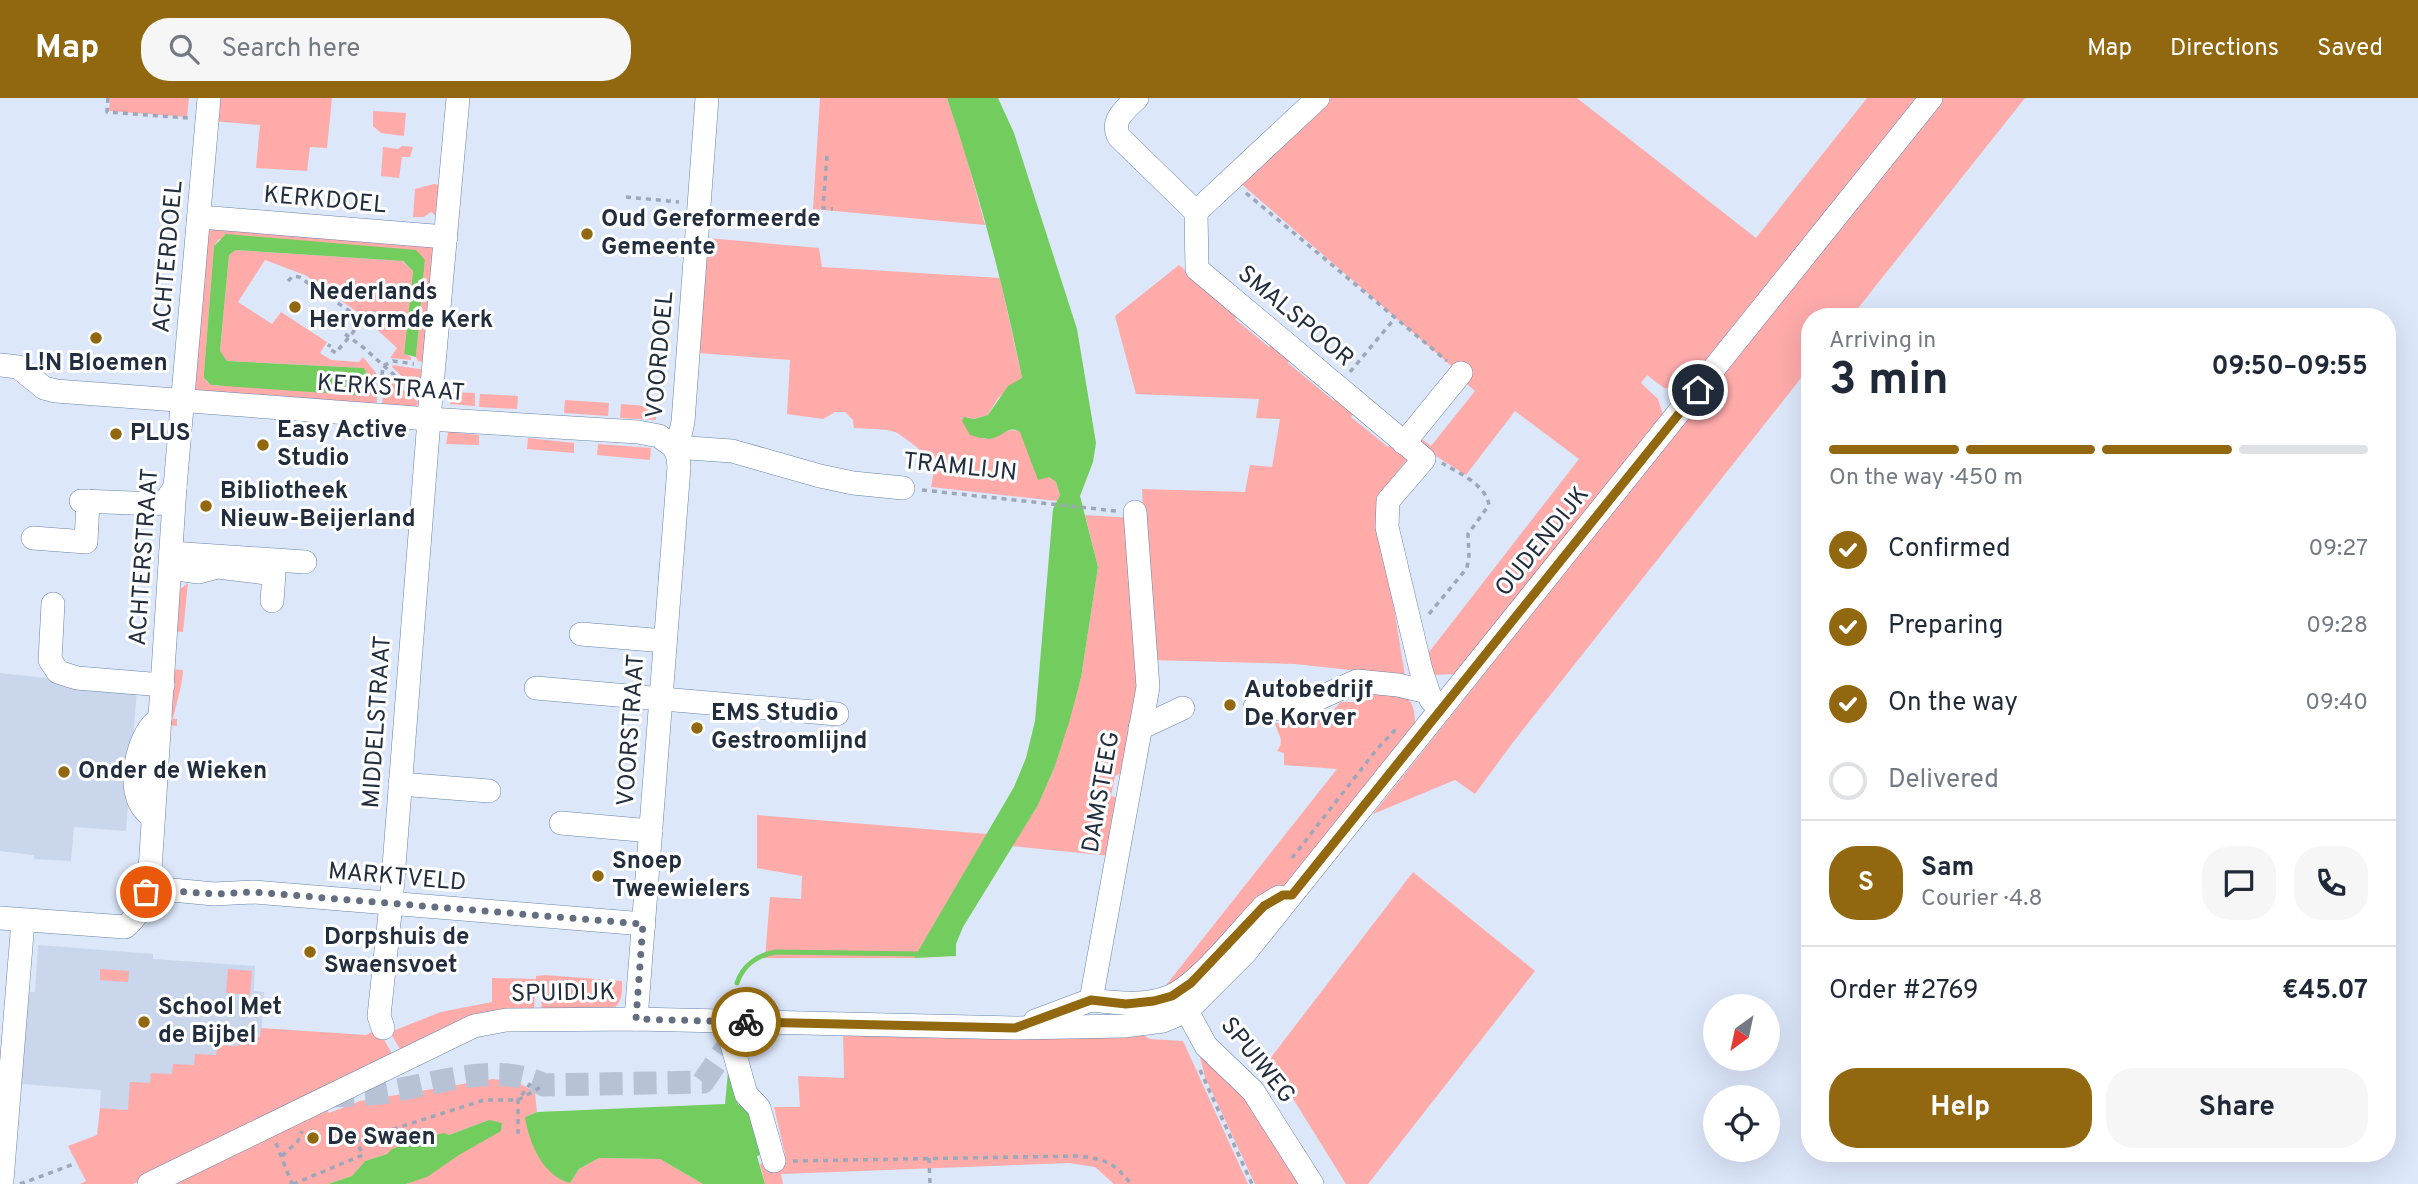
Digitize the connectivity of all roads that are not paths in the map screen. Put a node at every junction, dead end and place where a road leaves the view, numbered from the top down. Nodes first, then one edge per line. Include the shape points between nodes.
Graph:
1 (458, 98) edge
2 (706, 98) edge
3 (1137, 98) edge
4 (1318, 98) edge
5 (1931, 98) edge
6 (209, 109) edge
7 (1196, 212) junction
8 (200, 217) junction
9 (446, 237) junction
10 (0, 365) edge
11 (1461, 373) road end
12 (183, 400) junction
13 (429, 413) junction
14 (1404, 443) junction
15 (674, 447) junction
16 (780, 465) joint
17 (903, 488) road end
18 (175, 495) junction
19 (1135, 512) road end
20 (33, 538) dead end
21 (171, 561) junction
22 (305, 562) dead end
23 (272, 601) dead end
24 (53, 604) dead end
25 (581, 634) dead end
26 (665, 641) junction
27 (163, 685) junction
28 (536, 688) dead end
29 (660, 700) junction
30 (1435, 700) junction
31 (1255, 707) dead end
32 (1183, 708) dead end
33 (837, 714) dead end
34 (1140, 728) junction
35 (400, 784) junction
36 (489, 791) dead end
37 (561, 823) dead end
38 (651, 831) junction
39 (146, 892) junction
40 (1292, 895) junction
41 (391, 904) junction
42 (11, 919) edge
43 (643, 924) junction
44 (1091, 1000) junction
45 (1187, 1011) junction
46 (636, 1019) junction
47 (383, 1028) dead end
48 (1015, 1028) junction
49 (732, 1041) dead end
50 (774, 1161) road end
51 (0, 1181) edge
52 (149, 1184) edge
53 (1312, 1184) edge

1 - 9 street, MIDDELSTRAAT
2 - 15 street, VOORDOEL via 681,435
3 - 7 street via 1118,119 1115,130
4 - 7 street
5 - 30 street, OUDENDIJK via 1488,654
6 - 8 street, ACHTERDOEL
7 - 14 street, SMALSPOOR via 1197,269
8 - 9 street, KERKDOEL
8 - 12 street, ACHTERDOEL
9 - 13 street, MIDDELSTRAAT
10 - 12 street, KERKSTRAAT via 18,367 44,388 56,391
11 - 14 street
12 - 13 street, KERKSTRAAT via 379,415
12 - 18 street, ACHTERSTRAAT
13 - 15 street, KERKSTRAAT via 638,432 659,436
13 - 35 street, MIDDELSTRAAT
14 - 30 street, SMALSPOOR via 1424,459 1388,501 1387,527 1413,635
15 - 16 street, KERKSTRAAT via 733,451
15 - 26 street, VOORSTRAAT via 679,467
16 - 17 street, TRAMLIJN via 853,483
18 - 20 street via 157,504 85,501 86,542
18 - 21 street, ACHTERSTRAAT
19 - 34 street, DAMSTEEG via 1148,687
21 - 22 street
21 - 23 street via 199,572 218,567 274,574
21 - 27 street, ACHTERSTRAAT
24 - 27 street via 50,660 58,672 76,678
25 - 26 street
26 - 29 street, VOORSTRAAT
27 - 39 street, ACHTERSTRAAT
28 - 29 street
29 - 33 street
29 - 38 street, VOORSTRAAT
30 - 31 street via 1398,685 1357,681 1293,709
30 - 40 street, OUDENDIJK
32 - 34 street
34 - 44 street, DAMSTEEG
35 - 36 street
35 - 41 street, MIDDELSTRAAT
37 - 38 street
38 - 43 street, VOORSTRAAT
39 - 41 street, MARKTVELD via 253,892
39 - 42 street, ACHTERSTRAAT via 142,909 125,927
40 - 44 street via 1264,906 1200,975 1172,996 1126,1004
40 - 45 street, OUDENDIJK via 1245,953
41 - 43 street, MARKTVELD
41 - 47 street, MIDDELSTRAAT via 379,1016
42 - 51 street via 5,1146
43 - 46 street, VOORSTRAAT
44 - 48 street
45 - 48 street, SPUIWEG via 1163,1021 1124,1026
45 - 53 street, SPUIWEG via 1206,1046 1253,1091
46 - 48 street, SPUIDIJK
46 - 52 street, SPUIDIJK via 506,1020 474,1026
49 - 50 street via 746,1094 759,1108

